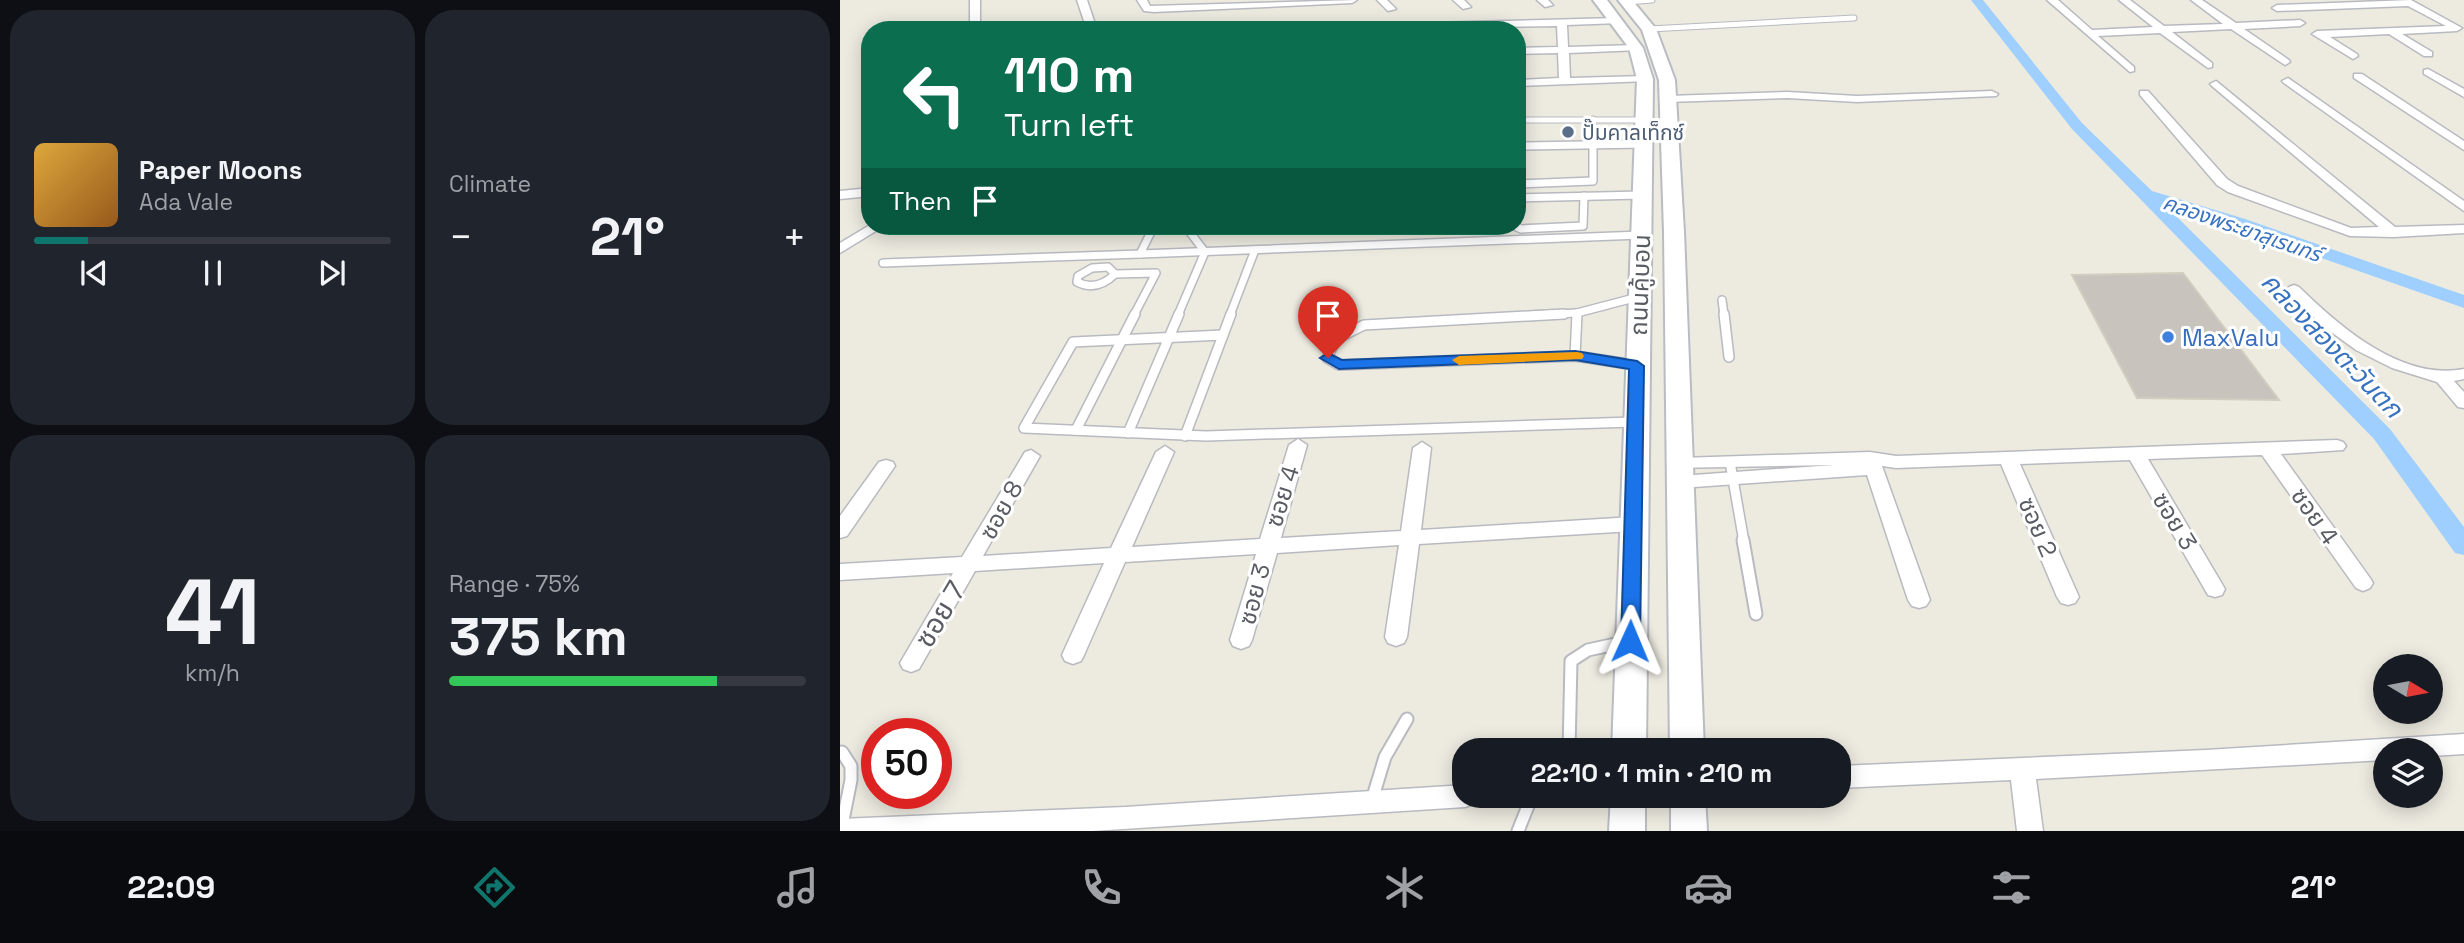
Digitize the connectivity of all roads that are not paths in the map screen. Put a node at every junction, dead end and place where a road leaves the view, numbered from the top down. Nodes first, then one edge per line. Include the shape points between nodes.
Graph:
1 (975, 0) edge
2 (1082, 0) edge
3 (1142, 0) edge
4 (1352, 0) edge
5 (1382, 0) edge
6 (1600, 0) edge
7 (1652, 0) edge
8 (2052, 0) edge
9 (2124, 0) edge
10 (2196, 0) edge
11 (2264, 0) edge
12 (2407, 1) edge
13 (2341, 3) edge
14 (1623, 8) edge
15 (1391, 9) dead end
16 (2277, 9) junction
17 (2464, 16) edge
18 (2437, 17) junction
19 (1854, 18) dead end
20 (975, 21) edge
21 (1089, 21) edge
22 (1562, 22) junction
23 (2300, 23) junction
24 (1526, 24) edge
25 (2234, 26) junction
26 (2163, 29) junction
27 (2461, 29) edge
28 (2390, 31) junction
29 (2089, 33) junction
30 (2319, 35) junction
31 (1643, 38) junction
32 (1563, 50) junction
33 (1526, 51) edge
34 (2428, 54) dead end
35 (2353, 57) dead end
36 (2285, 62) dead end
37 (2208, 65) dead end
38 (2130, 69) dead end
39 (2428, 72) dead end
40 (2358, 76) dead end
41 (1645, 79) junction
42 (1565, 81) junction
43 (2288, 81) dead end
44 (1526, 83) edge
45 (2216, 84) dead end
46 (2144, 93) dead end
47 (1992, 94) dead end
48 (2464, 94) edge
49 (1668, 99) junction
50 (1593, 119) junction
51 (1526, 120) edge
52 (1644, 120) junction
53 (1644, 144) junction
54 (1593, 145) junction
55 (1526, 146) edge
56 (2464, 146) edge
57 (1671, 179) junction
58 (1526, 184) edge
59 (1644, 187) junction
60 (861, 193) edge
61 (840, 195) edge
62 (1584, 197) junction
63 (1526, 198) edge
64 (2464, 207) edge
65 (1526, 229) edge
66 (2464, 229) edge
67 (2394, 233) junction
68 (863, 235) edge
69 (1150, 235) edge
70 (1192, 235) edge
71 (1642, 235) junction
72 (840, 249) edge
73 (1255, 250) junction
74 (1205, 251) junction
75 (1140, 254) junction
76 (1108, 256) junction
77 (883, 263) dead end
78 (1103, 267) junction
79 (1115, 274) junction
80 (2294, 290) dead end
81 (1639, 297) junction
82 (1722, 300) dead end
83 (1577, 313) junction
84 (1223, 335) junction
85 (1168, 338) junction
86 (1121, 340) junction
87 (1575, 356) junction
88 (1729, 356) dead end
89 (1637, 366) junction
90 (2464, 374) edge
91 (2443, 378) junction
92 (2464, 403) edge
93 (1635, 422) junction
94 (1076, 430) junction
95 (1128, 433) junction
96 (1185, 436) junction
97 (1298, 445) dead end
98 (2337, 446) dead end
99 (1422, 448) dead end
100 (2267, 448) junction
101 (1165, 452) dead end
102 (2135, 453) junction
103 (1031, 456) dead end
104 (2008, 458) junction
105 (1872, 463) junction
106 (886, 466) dead end
107 (1732, 470) junction
108 (1680, 473) junction
109 (1633, 524) junction
110 (840, 531) edge
111 (1410, 539) junction
112 (1267, 547) junction
113 (1118, 556) junction
114 (970, 565) junction
115 (840, 572) edge
116 (2363, 583) dead end
117 (2216, 589) dead end
118 (2068, 597) dead end
119 (1919, 600) dead end
120 (1756, 614) dead end
121 (1396, 637) dead end
122 (1241, 640) dead end
123 (1630, 641) junction
124 (1073, 655) dead end
125 (911, 663) dead end
126 (1407, 719) dead end
127 (1569, 738) edge
128 (1629, 738) edge
129 (1687, 738) edge
130 (2464, 744) edge
131 (842, 751) dead end
132 (2022, 769) junction
133 (1851, 776) edge
134 (1452, 797) edge
135 (1371, 802) junction
136 (1527, 808) edge
137 (1628, 808) edge
138 (1688, 808) edge
139 (840, 831) edge
140 (1518, 831) edge
141 (1627, 831) edge
142 (1689, 831) edge
143 (2030, 831) edge

1 - 20 street
2 - 21 street
3 - 4 street via 1150,9
5 - 15 street
6 - 14 main road, ถนนคู้บอน
7 - 14 lane
8 - 29 street
9 - 26 street
10 - 25 street
11 - 16 street
12 - 13 street
12 - 18 street
13 - 16 street
14 - 22 street
14 - 31 main road, ถนนคู้บอน
16 - 23 street
17 - 18 street
18 - 27 street
19 - 31 lane
22 - 24 street
22 - 32 street
23 - 25 street
23 - 30 street
25 - 26 street
25 - 36 street
26 - 29 street
26 - 37 street
27 - 28 street
28 - 30 street
28 - 34 street
29 - 38 street
30 - 35 street
31 - 32 street
31 - 41 main road, ถนนคู้บอน
31 - 49 main road, ถนนคู้บอน via 1667,79
32 - 33 street
32 - 42 street
39 - 48 street
40 - 56 street
41 - 42 street
41 - 52 main road, ถนนคู้บอน
42 - 44 street
43 - 64 street
45 - 67 street
46 - 67 street via 2233,189 2344,231
47 - 49 street
49 - 57 main road, ถนนคู้บอน
50 - 51 lane
50 - 52 lane
50 - 54 lane
52 - 53 main road, ถนนคู้บอน
53 - 54 lane
53 - 59 main road, ถนนคู้บอน
54 - 55 lane
54 - 58 lane via 1593,181
57 - 59 main road
57 - 108 main road, ถนนคู้บอน
59 - 62 lane
59 - 71 main road, ถนนคู้บอน
60 - 61 street
62 - 63 lane
62 - 65 lane via 1583,226
66 - 67 street
68 - 72 street
69 - 75 lane
70 - 74 lane
71 - 73 lane
71 - 81 main road, ถนนคู้บอน
73 - 74 lane
73 - 84 lane
74 - 75 lane
74 - 85 lane
75 - 76 lane
76 - 77 lane
76 - 78 lane
78 - 79 lane via 1112,268
78 - 79 lane via 1081,273 1077,282 1097,285
79 - 86 lane via 1156,272
80 - 91 street via 2370,354
81 - 83 lane
81 - 89 main road, ถนนคู้บอน
82 - 88 lane
83 - 87 lane
83 - 87 lane via 1364,325 1336,339 1328,358 1339,365
84 - 85 lane
84 - 96 lane
85 - 86 lane
85 - 95 lane
86 - 94 lane
86 - 94 lane via 1073,342 1024,428
87 - 89 lane
89 - 93 main road, ถนนคู้บอน
90 - 91 street
91 - 92 street
93 - 96 lane
93 - 109 main road, ถนนคู้บอน
94 - 95 lane
95 - 96 lane
97 - 112 street, ซอย 4
98 - 100 street
99 - 111 street
100 - 102 street
100 - 116 street, ซอย 4
101 - 113 street
102 - 104 street
102 - 117 street, ซอย 3
103 - 114 street, ซอย 8
104 - 105 street
104 - 118 street, ซอย 2
105 - 107 street
105 - 119 street
106 - 110 street
107 - 108 street
107 - 120 lane
108 - 129 main road, ถนนคู้บอน
109 - 111 street
109 - 123 main road, ถนนคู้บอน
111 - 112 street
111 - 121 street
112 - 113 street
112 - 122 street, ซอย 3
113 - 114 street
113 - 124 street
114 - 115 street
114 - 125 street, ซอย 7
123 - 127 lane via 1583,652 1571,661
123 - 128 main road, ถนนคู้บอน
126 - 135 lane via 1386,751
130 - 132 street
131 - 139 lane via 851,766 851,780
132 - 133 street
132 - 143 street
134 - 135 street
135 - 139 street
136 - 140 lane
137 - 141 main road
138 - 142 main road

